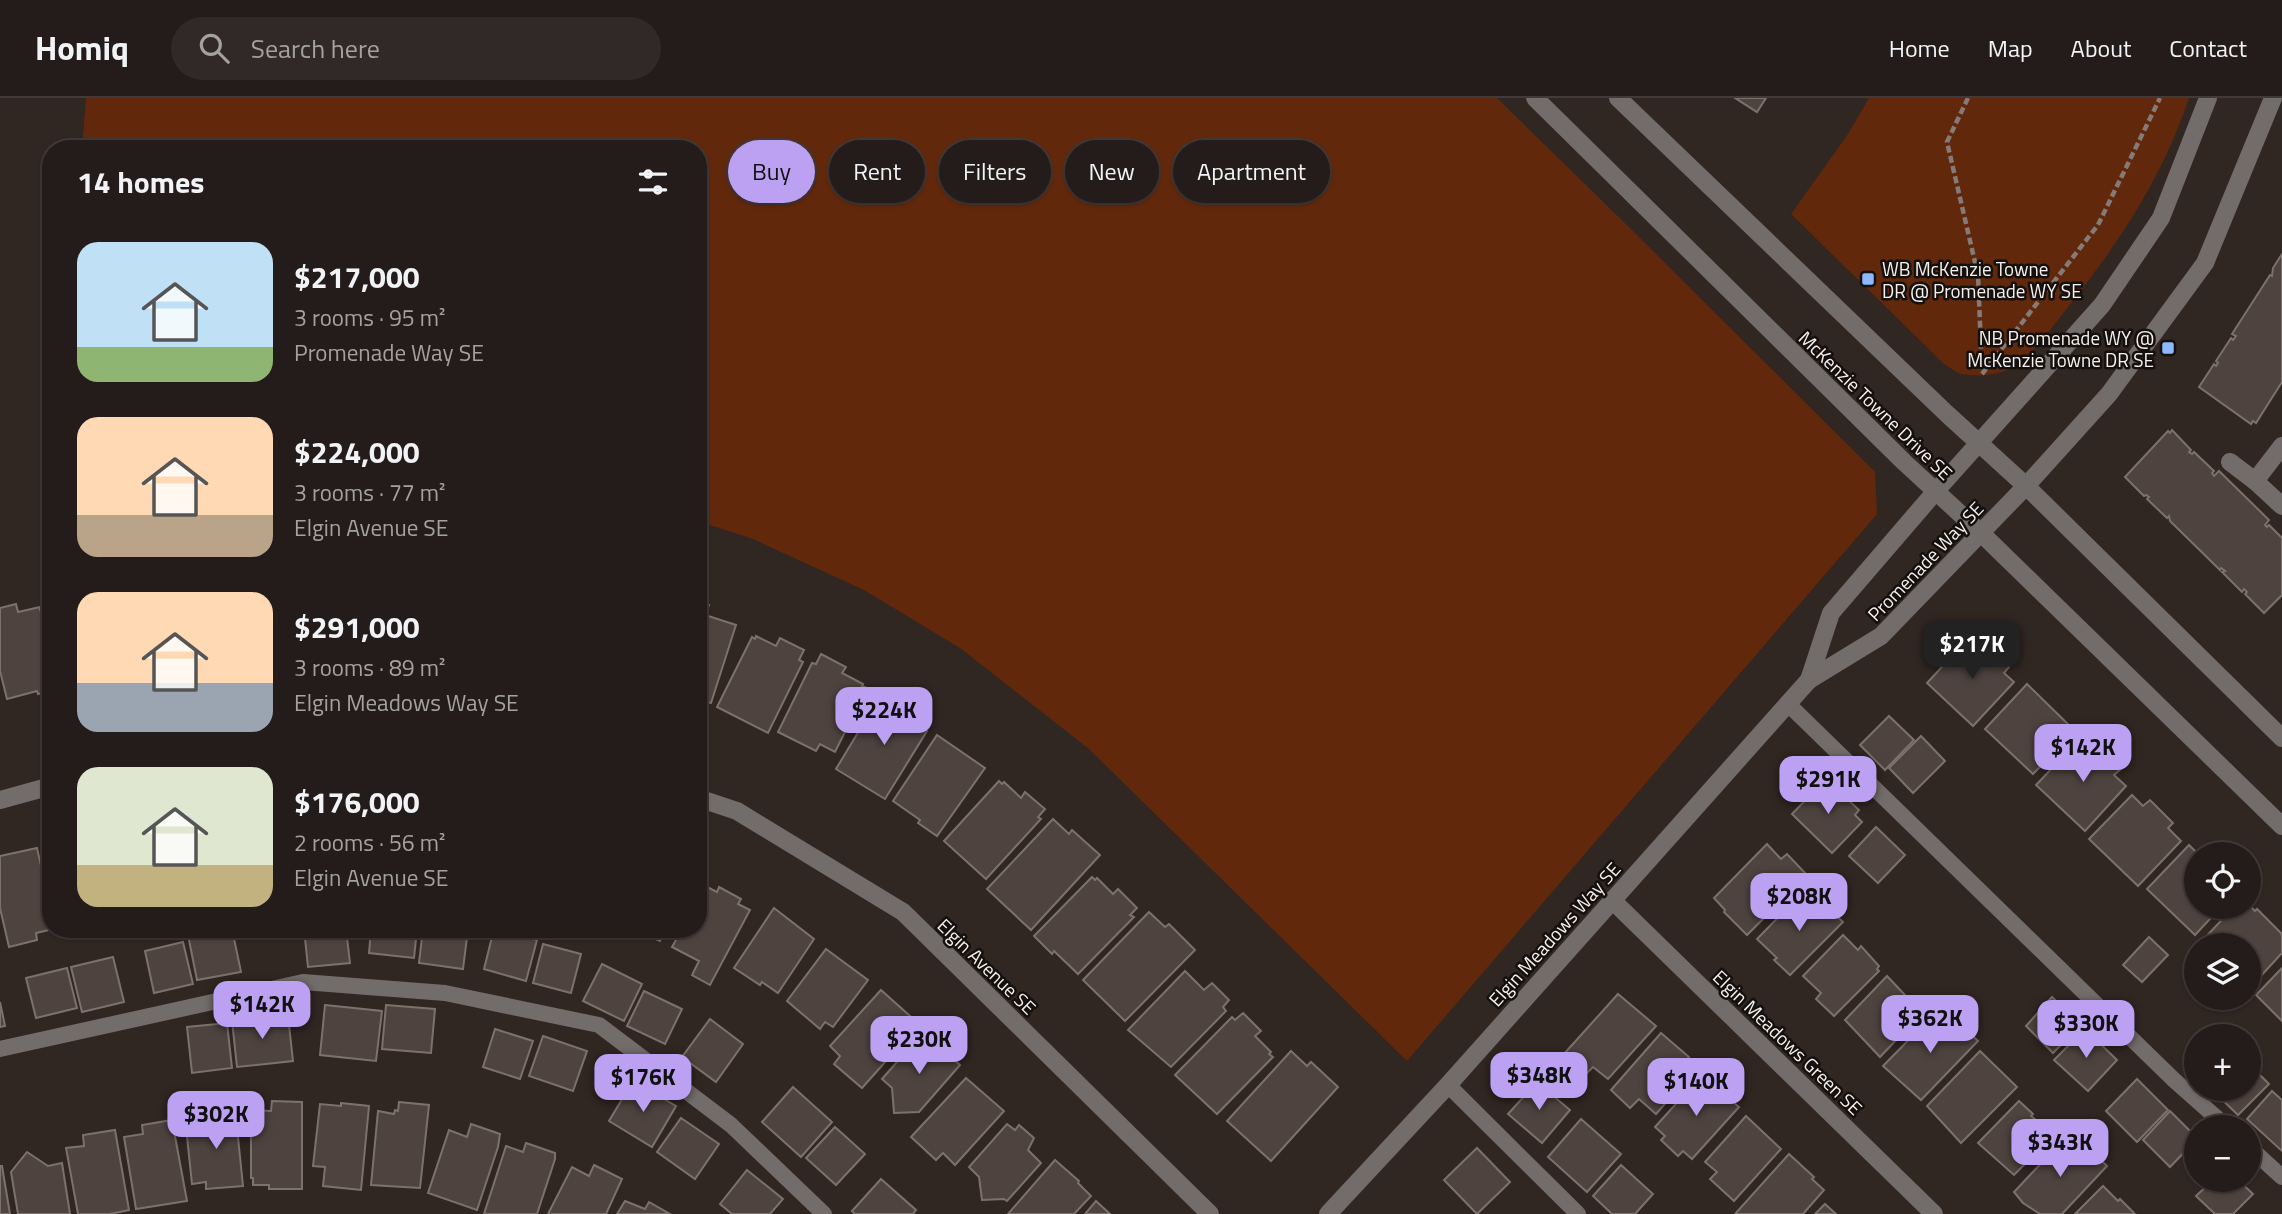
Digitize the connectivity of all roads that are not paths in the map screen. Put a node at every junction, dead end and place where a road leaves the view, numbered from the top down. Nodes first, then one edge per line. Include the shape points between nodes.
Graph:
1 (1535, 98) edge
2 (1618, 98) edge
3 (2208, 98) edge
4 (2273, 98) edge
5 (1980, 444) junction
6 (2282, 446) edge
7 (2230, 463) dead end
8 (2255, 481) junction
9 (2026, 486) junction
10 (1935, 492) junction
11 (2282, 506) edge
12 (1981, 533) junction
13 (1809, 680) junction
14 (1787, 703) junction
15 (2282, 738) edge
16 (42, 788) edge
17 (0, 800) edge
18 (707, 801) edge
19 (2282, 826) edge
20 (1612, 900) junction
21 (0, 1049) edge
22 (1448, 1085) junction
23 (2213, 1115) edge
24 (2261, 1158) edge
25 (2282, 1177) edge
26 (824, 1214) edge
27 (1210, 1214) edge
28 (1328, 1214) edge
29 (1578, 1214) edge
30 (1934, 1214) edge

1 - 10 street, McKenzie Towne Drive SE
2 - 5 street
3 - 5 street, Promenade Way SE via 2161,218 2102,305
4 - 9 street, Promenade Way SE via 2205,263 2109,394
5 - 9 street
5 - 10 street, Promenade Way SE
6 - 8 street
7 - 8 street
8 - 11 street
9 - 12 street, Promenade Way SE
9 - 15 street
10 - 12 street, McKenzie Towne Drive SE
10 - 13 street, Promenade Way SE via 1831,612
12 - 13 street, Promenade Way SE via 1881,636
12 - 19 street, McKenzie Towne Drive SE
13 - 14 street, Elgin Meadows Way SE
14 - 20 street, Elgin Meadows Way SE
14 - 23 lane
16 - 17 street
18 - 27 street, Elgin Avenue SE via 737,811 903,912
20 - 22 street, Elgin Meadows Way SE
20 - 30 street, Elgin Meadows Green SE
21 - 26 lane via 303,982 445,992 599,1025 731,1125
22 - 28 street, Elgin Meadows Way SE
22 - 29 lane
24 - 25 lane

